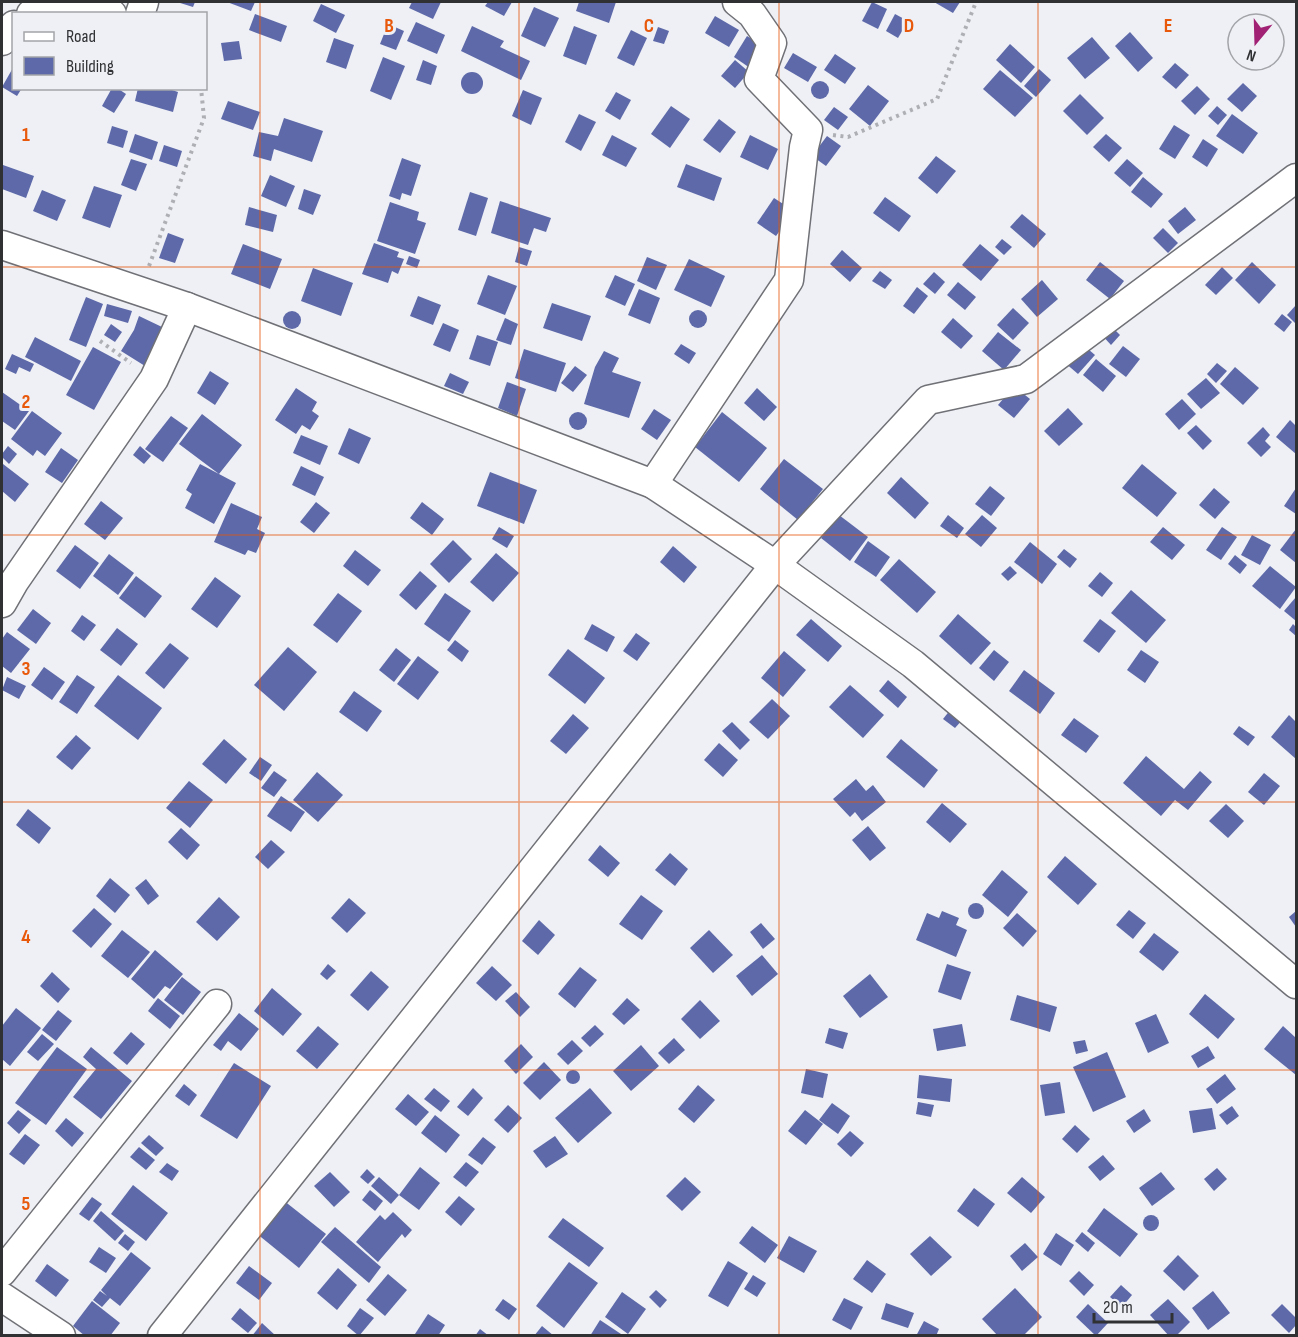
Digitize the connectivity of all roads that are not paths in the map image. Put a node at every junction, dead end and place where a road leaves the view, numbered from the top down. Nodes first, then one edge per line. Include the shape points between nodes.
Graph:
1 (59, 2) edge
2 (737, 2) edge
3 (36, 12) edge
4 (103, 12) edge
5 (12, 28) edge
6 (2, 41) edge
7 (1296, 178) edge
8 (2, 245) edge
9 (187, 307) junction
10 (653, 484) junction
11 (775, 565) junction
12 (2, 603) edge
13 (1296, 984) edge
14 (217, 1004) dead end
15 (2, 1272) edge
16 (2, 1297) edge
17 (61, 1335) edge
18 (162, 1335) edge

1 - 3 street
1 - 4 street
2 - 10 street via 752,14 772,43 759,79 808,130 789,280
5 - 6 street
7 - 11 street via 1026,379 928,400
8 - 9 street
9 - 10 street
9 - 12 street via 154,380
10 - 11 street
11 - 13 street via 913,664
11 - 18 street
14 - 15 street
16 - 17 street

